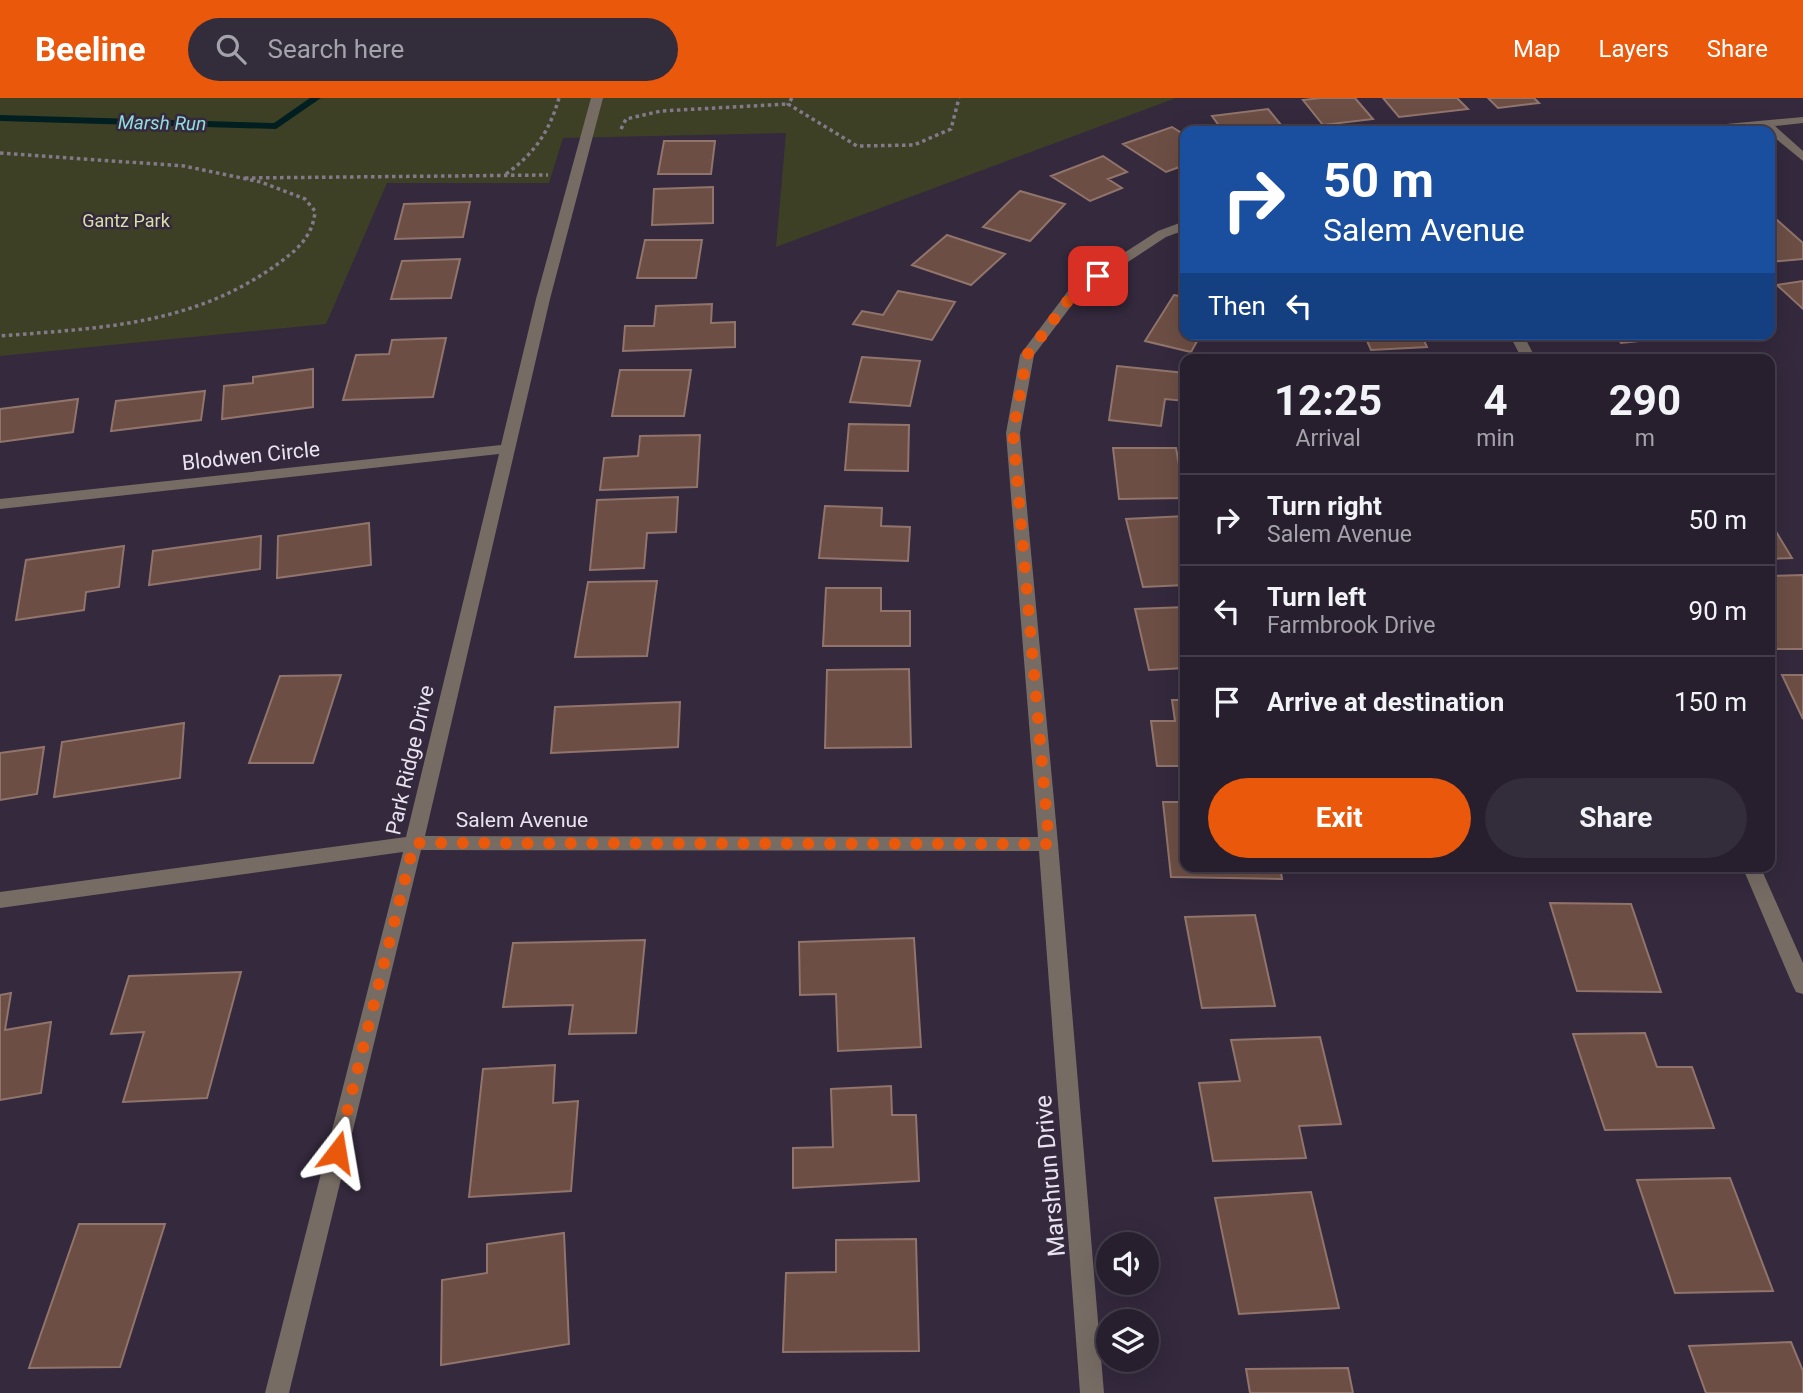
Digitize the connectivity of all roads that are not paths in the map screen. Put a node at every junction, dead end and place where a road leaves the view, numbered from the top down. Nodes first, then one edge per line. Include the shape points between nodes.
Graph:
1 (597, 98) edge
2 (1803, 120) edge
3 (1766, 124) junction
4 (1745, 126) edge
5 (1768, 126) edge
6 (1775, 132) edge
7 (1803, 157) edge
8 (1180, 227) edge
9 (507, 449) junction
10 (0, 504) edge
11 (414, 843) junction
12 (1049, 844) junction
13 (1754, 872) edge
14 (0, 900) edge
15 (1803, 986) edge
16 (278, 1393) edge
17 (1092, 1393) edge

1 - 9 street, Park Ridge Drive
2 - 3 street
3 - 4 street
3 - 5 street
6 - 7 street
8 - 12 street, Marshrun Drive via 1076,290 1027,355 1013,433
9 - 10 street, Blodwen Circle
9 - 11 street, Park Ridge Drive
11 - 12 street, Salem Avenue
11 - 14 street, Salem Avenue
11 - 16 street, Park Ridge Drive
12 - 17 street, Marshrun Drive
13 - 15 street

